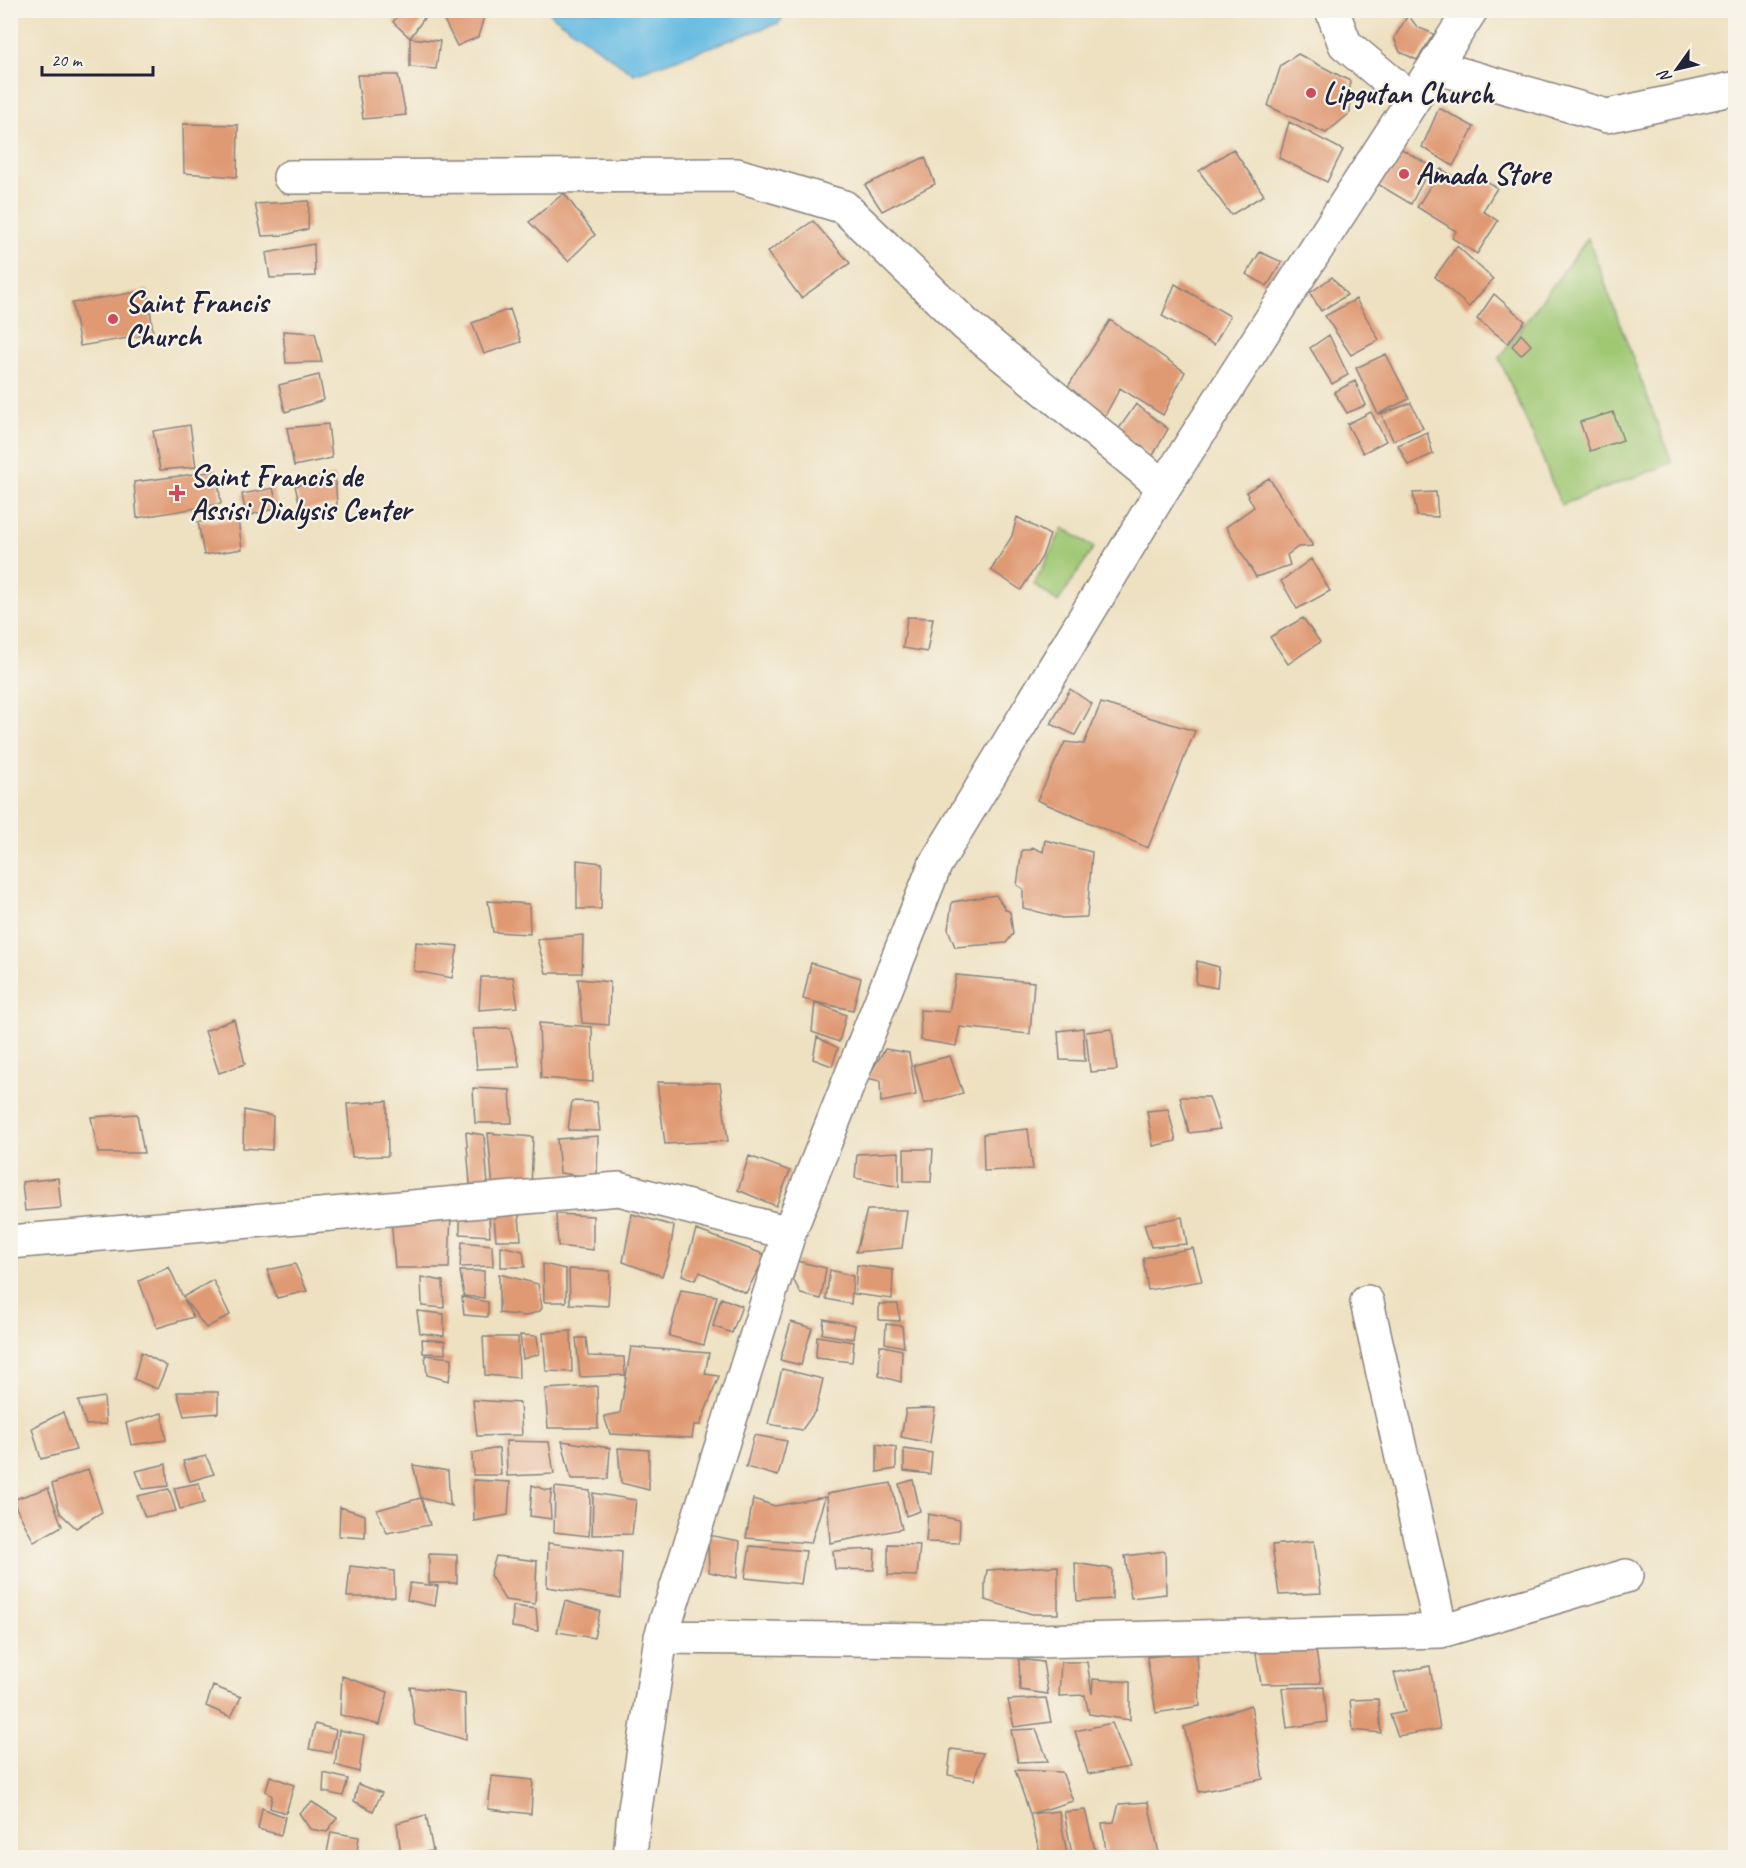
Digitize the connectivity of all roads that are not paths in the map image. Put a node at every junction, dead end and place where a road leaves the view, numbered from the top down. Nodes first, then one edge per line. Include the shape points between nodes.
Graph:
1 (1332, 10) edge
2 (1471, 10) edge
3 (1435, 67) junction
4 (1736, 88) edge
5 (1412, 100) junction
6 (290, 177) dead end
7 (1164, 487) junction
8 (789, 1233) junction
9 (10, 1242) edge
10 (1367, 1302) dead end
11 (1626, 1576) dead end
12 (1441, 1631) junction
13 (661, 1637) junction
14 (630, 1857) edge

1 - 5 street via 1345,44
2 - 3 street
3 - 4 street via 1606,116
3 - 5 street
5 - 7 street
6 - 7 street via 737,175 844,207 966,325
7 - 8 street via 935,865
8 - 9 street via 619,1189
8 - 13 street
10 - 12 street
11 - 12 street
12 - 13 street via 1035,1641
13 - 14 street

